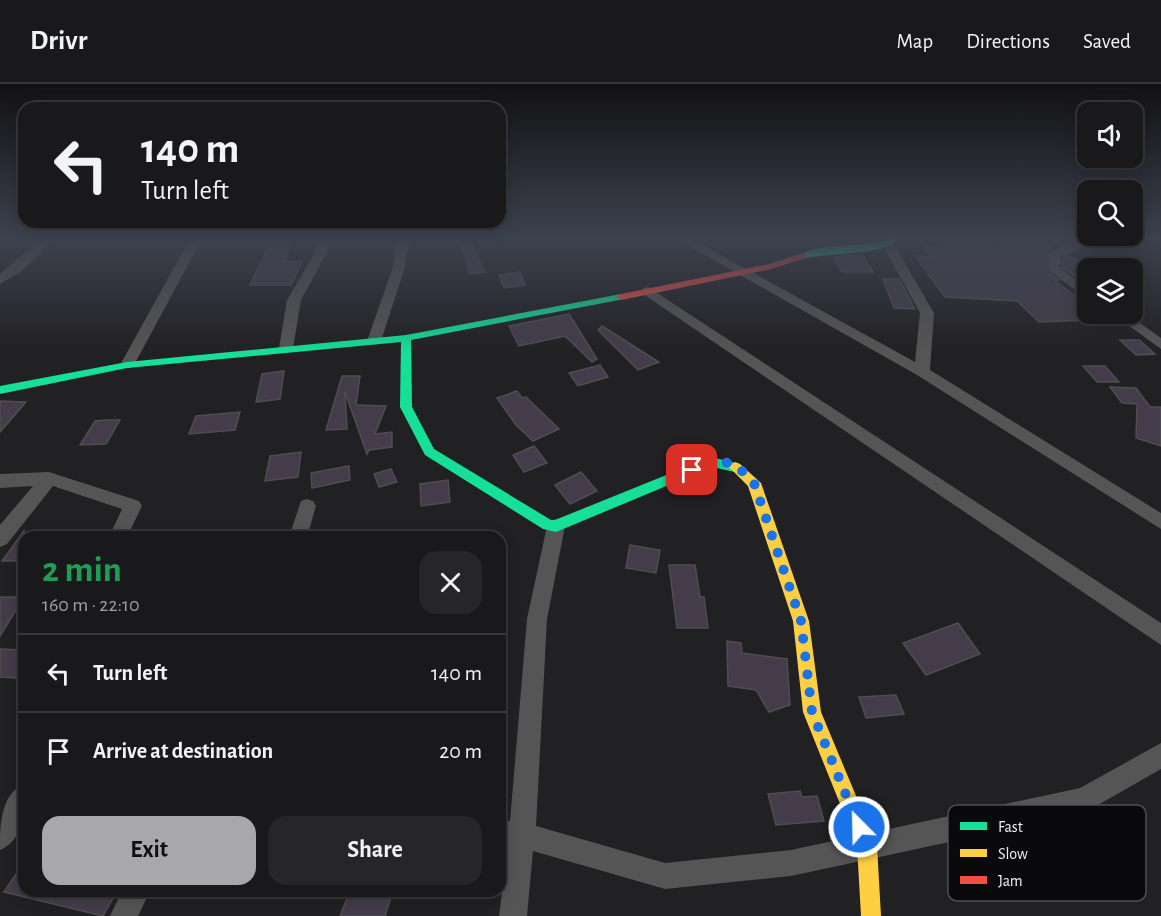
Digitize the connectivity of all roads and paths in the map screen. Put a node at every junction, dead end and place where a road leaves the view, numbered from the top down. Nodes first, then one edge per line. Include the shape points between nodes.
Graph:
1 (176, 276) edge
2 (308, 276) edge
3 (396, 276) edge
4 (722, 276) edge
5 (748, 276) edge
6 (909, 276) edge
7 (1062, 276) edge
8 (1077, 288) edge
9 (648, 291) junction
10 (1133, 324) edge
11 (406, 338) junction
12 (374, 341) junction
13 (1160, 343) edge
14 (286, 348) junction
15 (127, 365) junction
16 (921, 372) junction
17 (0, 390) edge
18 (49, 478) junction
19 (0, 481) edge
20 (307, 506) dead end
21 (1161, 522) edge
22 (556, 526) junction
23 (121, 531) edge
24 (300, 531) edge
25 (0, 539) edge
26 (1161, 636) edge
27 (1161, 755) edge
28 (1060, 805) edge
29 (18, 807) edge
30 (948, 829) edge
31 (511, 834) edge
32 (0, 837) edge
33 (867, 846) junction
34 (133, 897) edge
35 (124, 916) edge
36 (513, 916) edge
37 (871, 916) edge

1 - 15 street
2 - 14 street via 294,300
3 - 12 street
4 - 9 street
5 - 16 street
6 - 16 street via 927,313
7 - 8 street
9 - 11 street
9 - 26 street
10 - 13 street
11 - 12 street
11 - 22 street via 406,408 429,452 548,525
12 - 14 street
14 - 15 street
15 - 17 street
16 - 21 street
18 - 19 street
18 - 23 street via 133,506
18 - 25 street
20 - 24 street
22 - 31 street via 537,619
22 - 33 street via 711,462 725,461 741,469 754,483 801,621 812,712
27 - 28 street via 1084,800
29 - 32 street
30 - 33 street
31 - 33 street via 665,876 791,863
31 - 36 street
33 - 37 street
34 - 35 street

